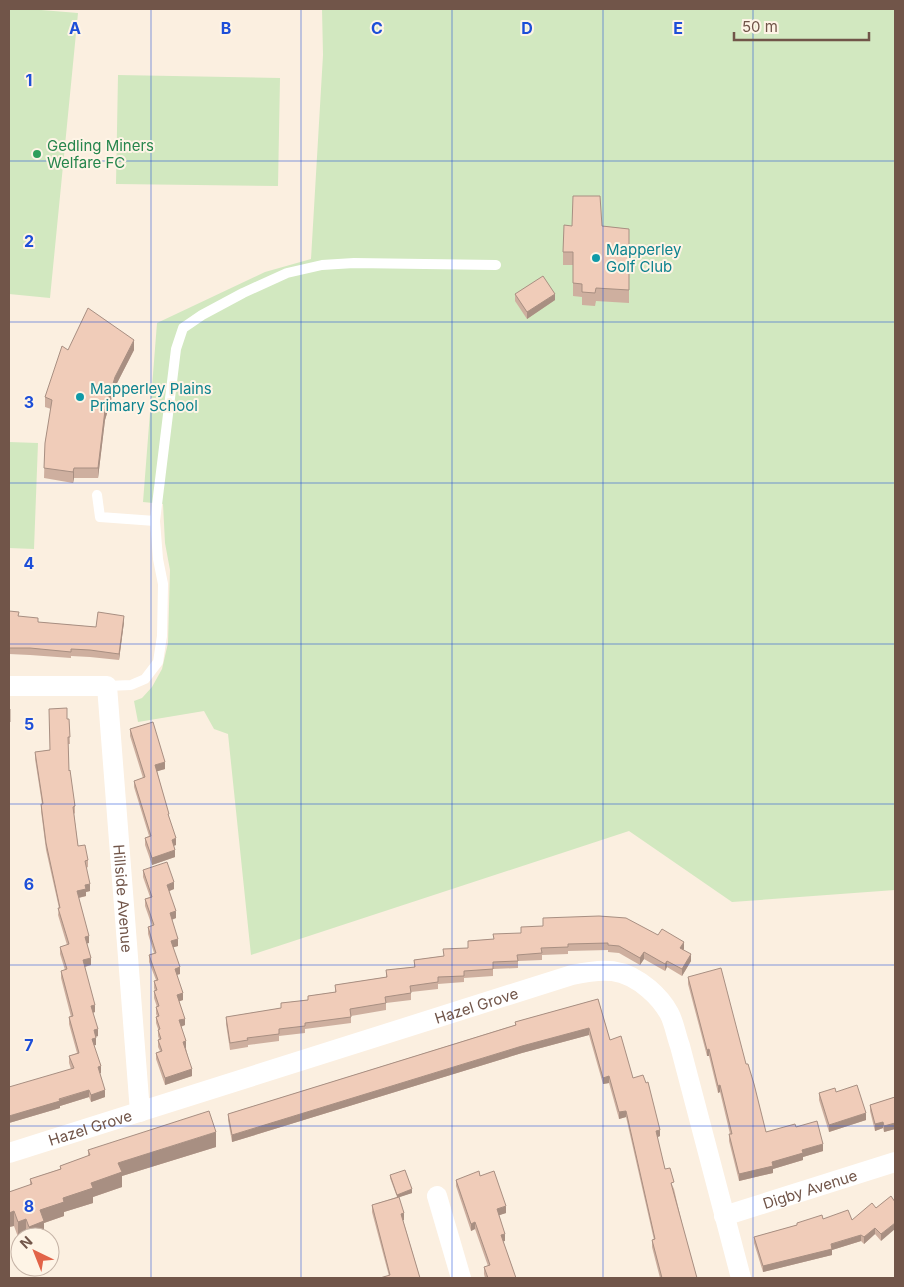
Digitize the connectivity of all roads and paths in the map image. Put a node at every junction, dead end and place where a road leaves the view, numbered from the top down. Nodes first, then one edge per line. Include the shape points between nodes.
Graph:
1 (496, 265) dead end
2 (96, 496) dead end
3 (155, 521) junction
4 (9, 686) edge
5 (107, 686) junction
6 (140, 1112) junction
7 (9, 1153) edge
8 (895, 1162) edge
9 (437, 1196) dead end
10 (724, 1216) junction
11 (462, 1278) edge
12 (741, 1278) edge

1 - 3 lane via 322,265 287,274 243,293 183,328 176,349
2 - 3 lane via 100,517
3 - 5 lane via 163,584 158,662 145,679
4 - 5 street
5 - 6 street, Hillside Avenue
6 - 7 street, Hazel Grove
6 - 10 street, Hazel Grove via 572,975 593,970 617,971 636,978 654,993 669,1013
8 - 10 street, Digby Avenue
9 - 11 street
10 - 12 street, Hazel Grove

